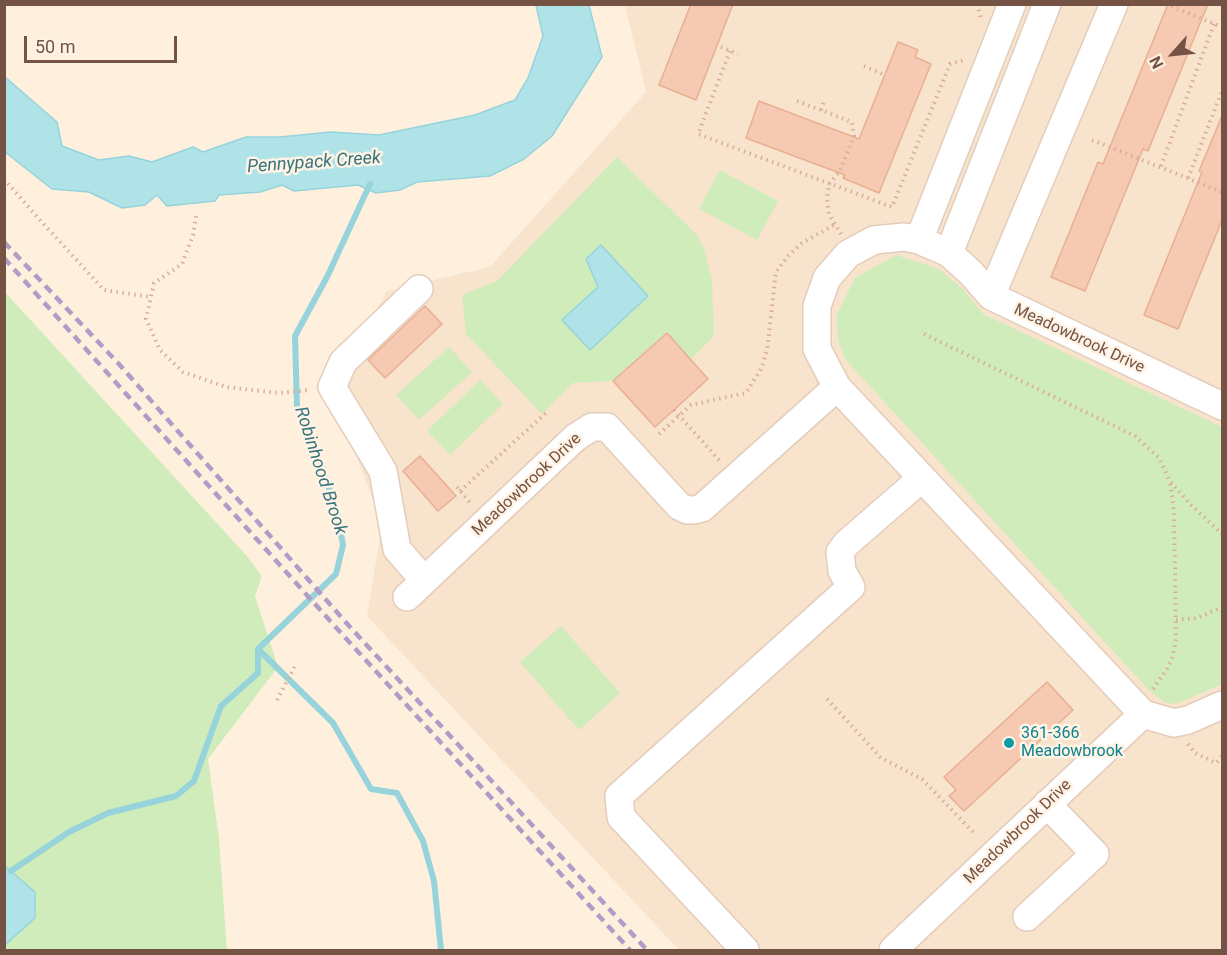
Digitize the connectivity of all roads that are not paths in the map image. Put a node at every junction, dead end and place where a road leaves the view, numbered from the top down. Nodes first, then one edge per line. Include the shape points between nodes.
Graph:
1 (1012, 4) edge
2 (1047, 4) edge
3 (1114, 4) edge
4 (919, 240) junction
5 (949, 253) junction
6 (419, 289) dead end
7 (991, 296) junction
8 (837, 387) junction
9 (1222, 406) edge
10 (922, 478) junction
11 (1148, 702) junction
12 (1222, 705) edge
13 (1047, 804) junction
14 (1027, 917) dead end
15 (745, 951) edge
16 (893, 951) edge

1 - 4 street
2 - 5 street
3 - 7 street
4 - 5 street, Meadowbrook Drive
4 - 8 street, Meadowbrook Drive via 874,240 848,254 827,278 817,306 818,349
5 - 7 street, Meadowbrook Drive
6 - 8 street, Meadowbrook Drive via 343,362 332,387 383,471 397,549 416,589 576,436 592,427 607,427 679,506 694,510 702,508
7 - 9 street, Meadowbrook Drive
8 - 10 street, Meadowbrook Drive
10 - 11 street, Meadowbrook Drive
10 - 15 street via 840,552 842,571 851,587 619,796 621,817
11 - 12 street via 1174,723
11 - 13 street, Meadowbrook Drive
13 - 14 street via 1095,854
13 - 16 street, Meadowbrook Drive

